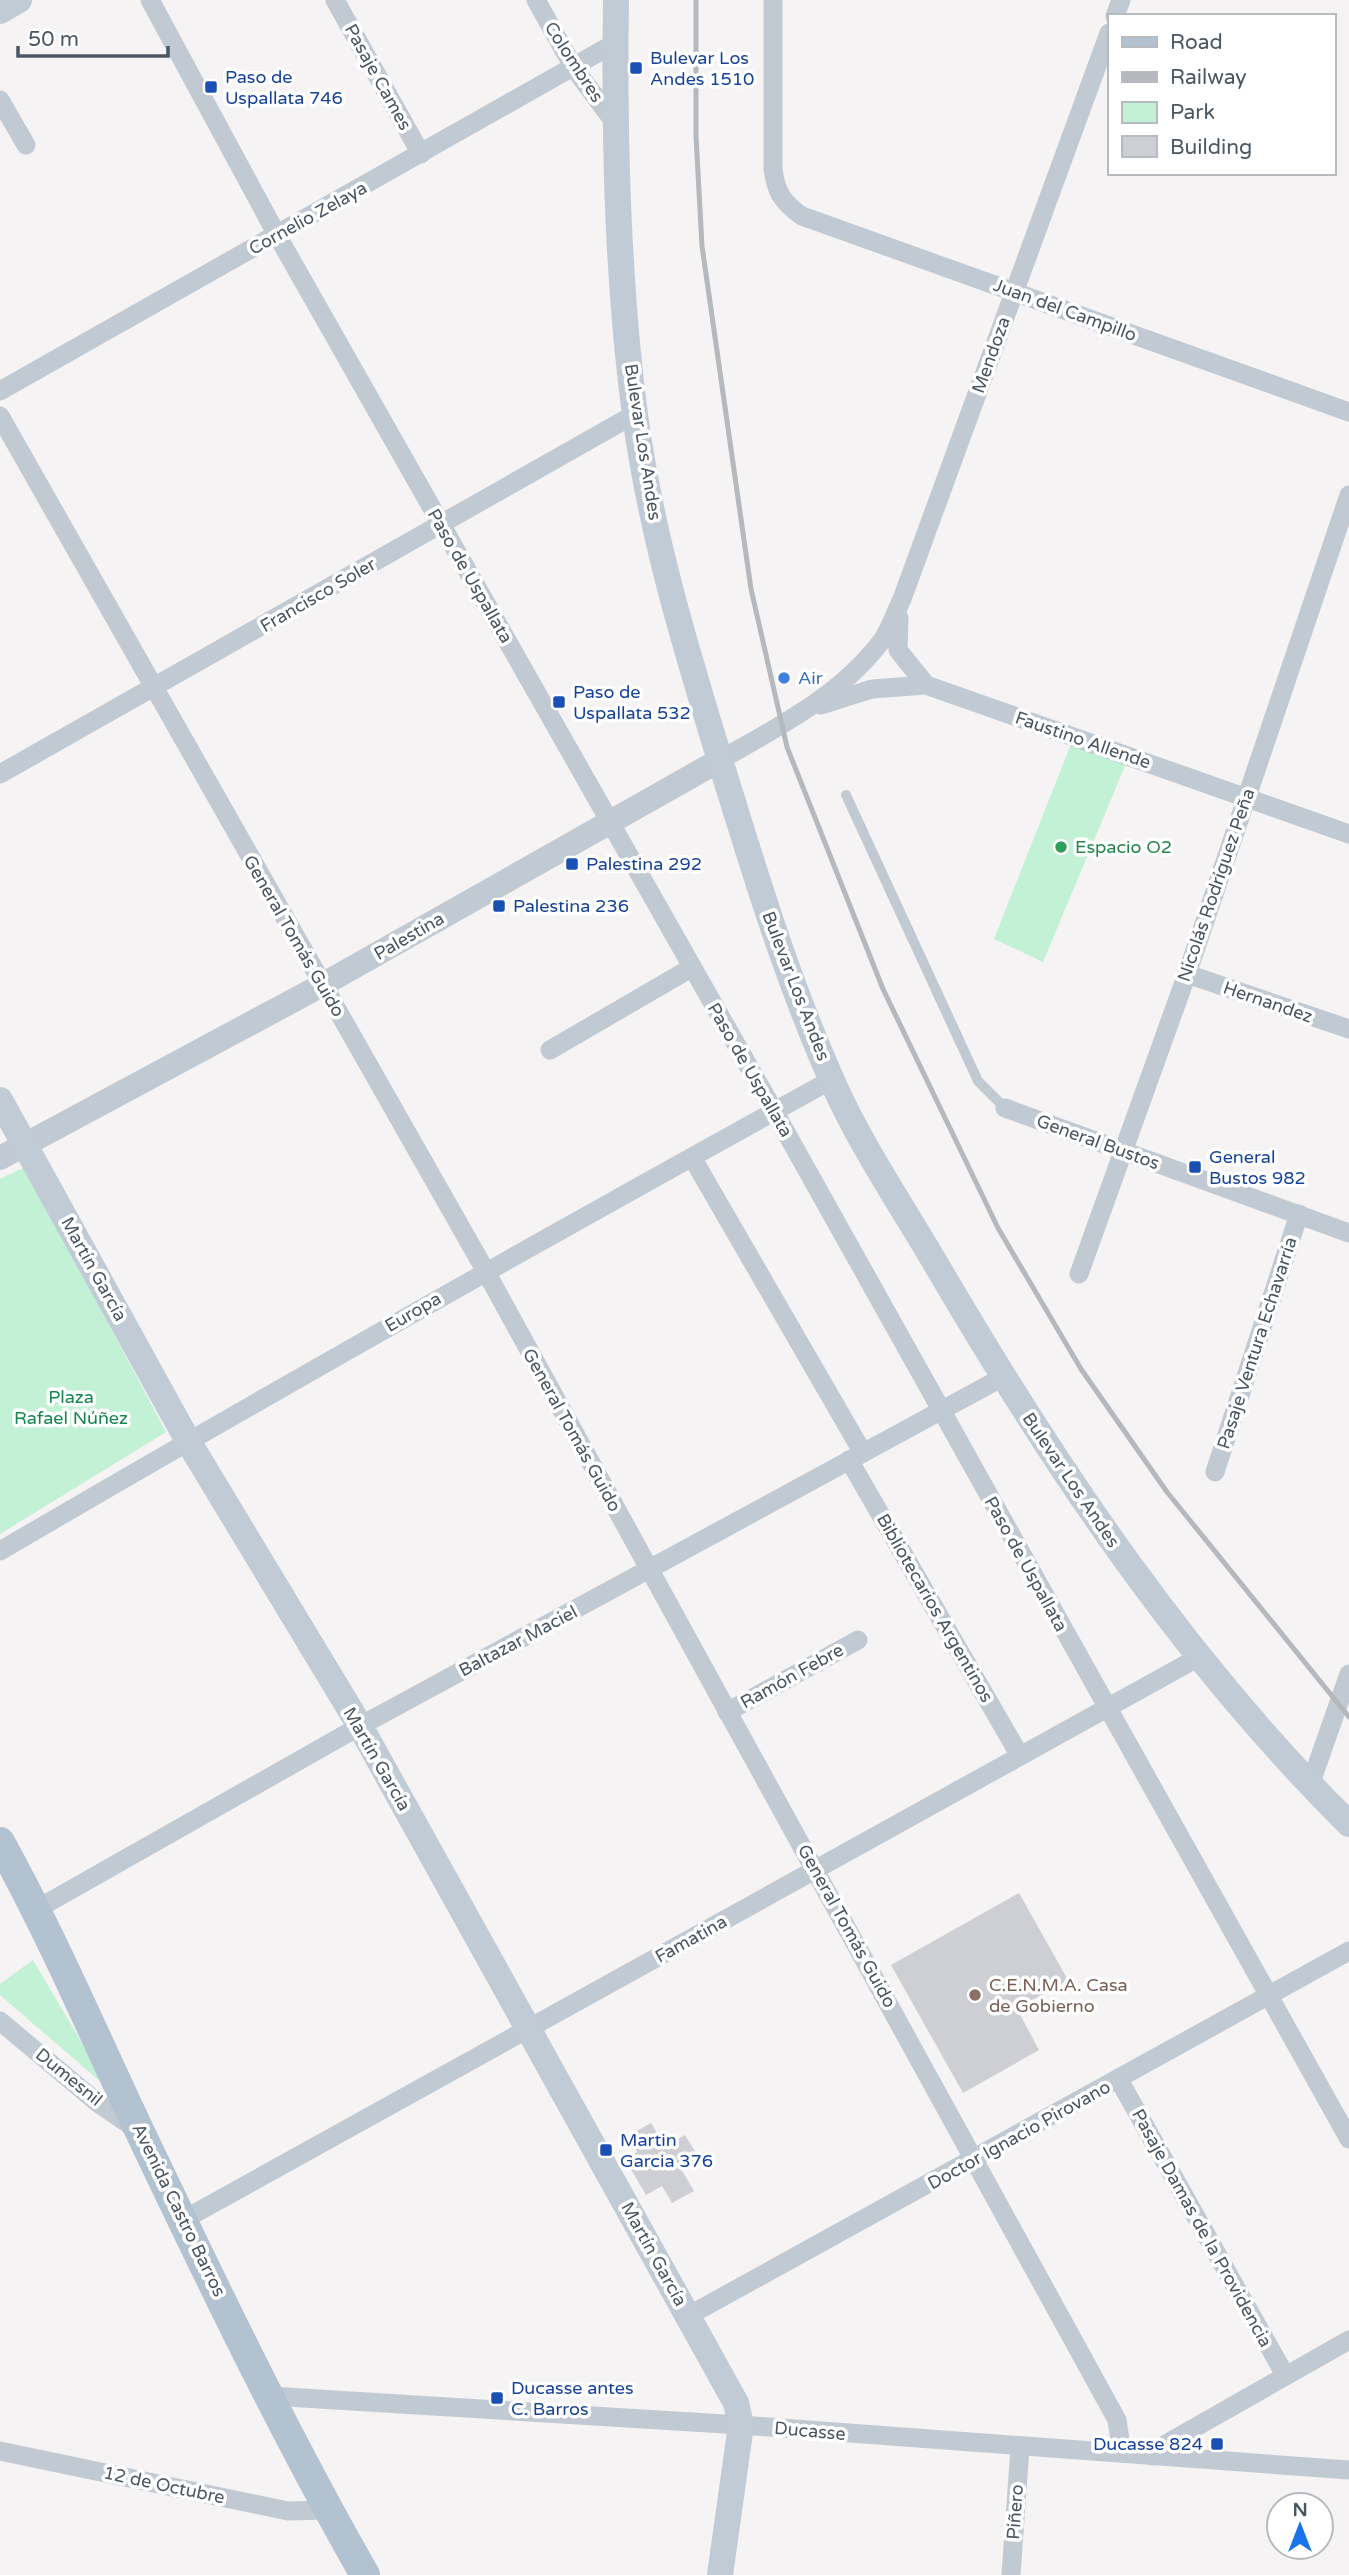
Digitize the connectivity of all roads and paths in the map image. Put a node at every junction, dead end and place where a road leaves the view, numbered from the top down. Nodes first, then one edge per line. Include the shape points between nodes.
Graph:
1 (19, 0) edge
2 (150, 0) edge
3 (335, 0) edge
4 (536, 0) edge
5 (615, 0) edge
6 (773, 0) edge
7 (0, 11) edge
8 (1108, 36) edge
9 (615, 43) junction
10 (574, 68) junction
11 (0, 100) edge
12 (615, 123) junction
13 (26, 145) dead end
14 (421, 154) junction
15 (277, 235) junction
16 (1014, 292) junction
17 (0, 391) edge
18 (1349, 412) edge
19 (635, 414) junction
20 (0, 416) edge
21 (1349, 495) edge
22 (440, 526) junction
23 (902, 599) junction
24 (926, 685) junction
25 (153, 689) junction
26 (813, 707) junction
27 (720, 760) junction
28 (0, 774) edge
29 (846, 795) dead end
30 (1246, 797) junction
31 (611, 821) junction
32 (1349, 834) edge
33 (691, 968) junction
34 (1187, 974) junction
35 (321, 985) junction
36 (1349, 1029) edge
37 (550, 1050) dead end
38 (831, 1080) junction
39 (0, 1100) edge
40 (1005, 1108) joint
41 (774, 1111) junction
42 (25, 1144) junction
43 (1122, 1151) junction
44 (0, 1158) edge
45 (693, 1159) junction
46 (1299, 1214) junction
47 (1349, 1233) edge
48 (485, 1270) junction
49 (1079, 1274) dead end
50 (1003, 1377) junction
51 (939, 1410) junction
52 (188, 1441) junction
53 (856, 1457) junction
54 (1215, 1472) dead end
55 (0, 1551) edge
56 (649, 1570) junction
57 (858, 1640) dead end
58 (1199, 1657) junction
59 (1349, 1674) edge
60 (1108, 1708) junction
61 (727, 1712) junction
62 (360, 1727) junction
63 (1020, 1756) junction
64 (1310, 1785) junction
65 (1349, 1824) edge
66 (0, 1842) edge
67 (816, 1869) junction
68 (37, 1909) junction
69 (1349, 1951) edge
70 (1270, 1995) junction
71 (0, 2021) edge
72 (528, 2029) junction
73 (1119, 2080) junction
74 (139, 2131) junction
75 (1349, 2139) edge
76 (975, 2160) junction
77 (183, 2220) junction
78 (688, 2316) junction
79 (1349, 2340) edge
80 (1285, 2375) junction
81 (270, 2396) junction
82 (741, 2425) junction
83 (1020, 2448) junction
84 (0, 2451) edge
85 (1122, 2453) junction
86 (1152, 2456) junction
87 (1349, 2470) edge
88 (328, 2510) junction
89 (365, 2575) edge
90 (720, 2575) edge
91 (1011, 2575) edge

1 - 7 main road
2 - 15 street, Paso de Uspallata
3 - 14 street, Pasaje Cames
4 - 10 street, Colombres
5 - 9 main road, Bulevar Los Andes
6 - 16 street, Juan del Campillo via 773,169 783,203 802,216
8 - 16 street, Mendoza
9 - 10 street, Cornelio Zelaya
9 - 12 main road, Bulevar Los Andes
10 - 12 street, Colombres
10 - 14 street, Cornelio Zelaya
11 - 13 street
12 - 19 main road, Bulevar Los Andes via 621,268
14 - 15 street, Cornelio Zelaya
15 - 17 street, Cornelio Zelaya
15 - 22 street, Paso de Uspallata
16 - 18 street, Juan del Campillo
16 - 23 street, Mendoza
19 - 22 street, Francisco Soler
19 - 27 main road, Bulevar Los Andes via 674,610
20 - 25 street, General Tomás Guido
21 - 30 street, Nicolás Rodríguez Peña
22 - 25 street, Francisco Soler
22 - 31 street, Paso de Uspallata
23 - 24 street, Mendoza via 898,650
23 - 26 street, Mendoza via 882,641
24 - 26 street, Faustino Allende via 872,689
24 - 30 street, Faustino Allende
25 - 28 street, Francisco Soler
25 - 35 street, General Tomás Guido
26 - 27 street, Palestina
27 - 31 street, Palestina
27 - 38 main road, Bulevar Los Andes via 741,835
29 - 40 lane via 978,1081
30 - 32 street, Faustino Allende
30 - 34 street, Nicolás Rodríguez Peña
31 - 33 street, Paso de Uspallata
31 - 35 street, Palestina
33 - 37 street
33 - 41 street, Paso de Uspallata
34 - 36 street, Hernandez
34 - 43 street, Nicolás Rodríguez Peña
35 - 42 street, Palestina
35 - 48 street, General Tomás Guido
38 - 41 street, Europa
38 - 50 main road, Bulevar Los Andes
39 - 42 main road, Martín García
40 - 43 street, General Bustos
41 - 45 street, Europa
41 - 51 street, Paso de Uspallata
42 - 44 street, Palestina
42 - 52 main road, Martín García
43 - 46 street, General Bustos
43 - 49 street, Nicolás Rodríguez Peña
45 - 48 street, Europa
45 - 53 street, Bibliotecarios Argentinos
46 - 47 street, General Bustos
46 - 54 street, Pasaje Ventura Echavarría
48 - 52 street, Europa
48 - 56 street, General Tomás Guido
50 - 51 street, Baltazar Maciel
50 - 58 main road, Bulevar Los Andes via 1111,1541
51 - 53 street, Baltazar Maciel
51 - 60 street, Paso de Uspallata
52 - 55 street, Europa
52 - 62 main road, Martín García
53 - 56 street, Baltazar Maciel
53 - 63 street, Bibliotecarios Argentinos
56 - 61 street, General Tomás Guido
56 - 62 street, Baltazar Maciel
57 - 61 street, Ramón Febre
58 - 60 street, Famatina
58 - 64 main road, Bulevar Los Andes
59 - 64 street
60 - 63 street, Famatina
60 - 70 street, Paso de Uspallata
61 - 67 street, General Tomás Guido
62 - 68 street, Baltazar Maciel
62 - 72 main road, Martín García
63 - 67 street, Famatina
64 - 65 main road, Bulevar Los Andes
66 - 68 main road, Avenida Castro Barros
67 - 72 street, Famatina
67 - 76 street, General Tomás Guido
68 - 74 main road, Avenida Castro Barros
69 - 70 street, Doctor Ignacio Pirovano
70 - 73 street, Doctor Ignacio Pirovano
70 - 75 street, Paso de Uspallata
71 - 74 street, Dumesnil via 99,2104
72 - 77 street, Famatina
72 - 78 main road, Martín García
73 - 76 street, Doctor Ignacio Pirovano
73 - 80 street, Pasaje Damas de la Providencia
74 - 77 main road, Avenida Castro Barros
76 - 78 street, Doctor Ignacio Pirovano
76 - 85 street, General Tomás Guido via 1117,2420
77 - 81 main road, Avenida Castro Barros
78 - 82 main road, Martín García via 736,2403
79 - 80 street
80 - 86 street
81 - 82 street, Ducasse
81 - 88 main road, Avenida Castro Barros
82 - 83 street, Ducasse
82 - 90 main road
83 - 85 street, Ducasse
83 - 91 street, Piñero
84 - 88 street, 12 de Octubre via 288,2511
85 - 86 street, Ducasse
86 - 87 street, Ducasse
88 - 89 main road, Avenida Castro Barros

